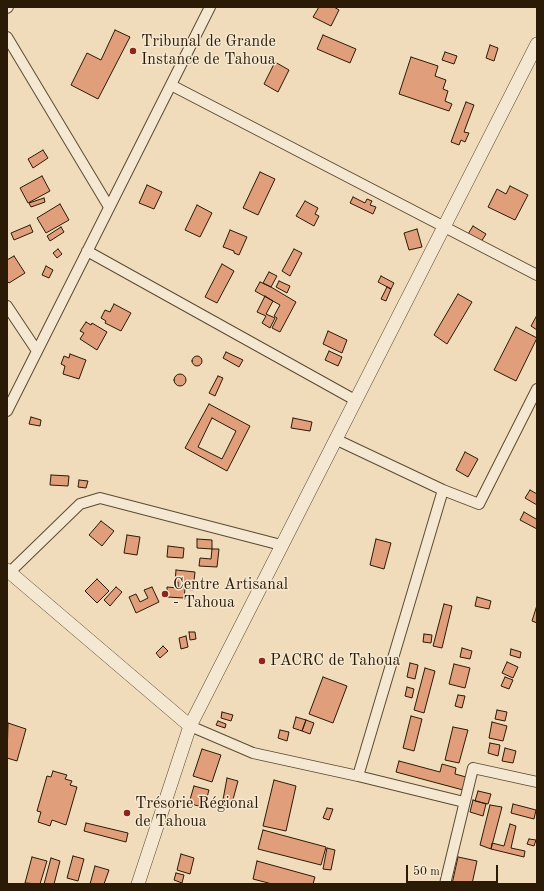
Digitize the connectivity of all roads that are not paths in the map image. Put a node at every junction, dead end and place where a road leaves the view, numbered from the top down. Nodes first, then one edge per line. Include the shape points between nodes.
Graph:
1 (210, 7) edge
2 (7, 37) edge
3 (537, 44) edge
4 (171, 85) junction
5 (109, 207) junction
6 (444, 226) junction
7 (87, 251) junction
8 (537, 275) edge
9 (7, 306) edge
10 (37, 351) junction
11 (537, 389) edge
12 (355, 400) junction
13 (7, 411) edge
14 (335, 439) junction
15 (443, 490) junction
16 (281, 545) junction
17 (8, 571) edge
18 (190, 726) junction
19 (358, 776) junction
20 (537, 782) edge
21 (464, 802) junction
22 (138, 884) edge
23 (445, 884) edge

1 - 4 street
2 - 5 street
3 - 6 street
4 - 5 street
4 - 6 street
5 - 7 street
6 - 8 street
6 - 12 street
7 - 10 street
7 - 12 street
9 - 10 street
10 - 13 street
11 - 15 street via 479,504
12 - 14 street
14 - 15 street
14 - 16 street
15 - 19 street
16 - 17 street via 100,498 80,504
16 - 18 street
17 - 18 street
18 - 19 street via 253,753
18 - 22 street
19 - 21 street
20 - 21 street via 473,768
21 - 23 street

